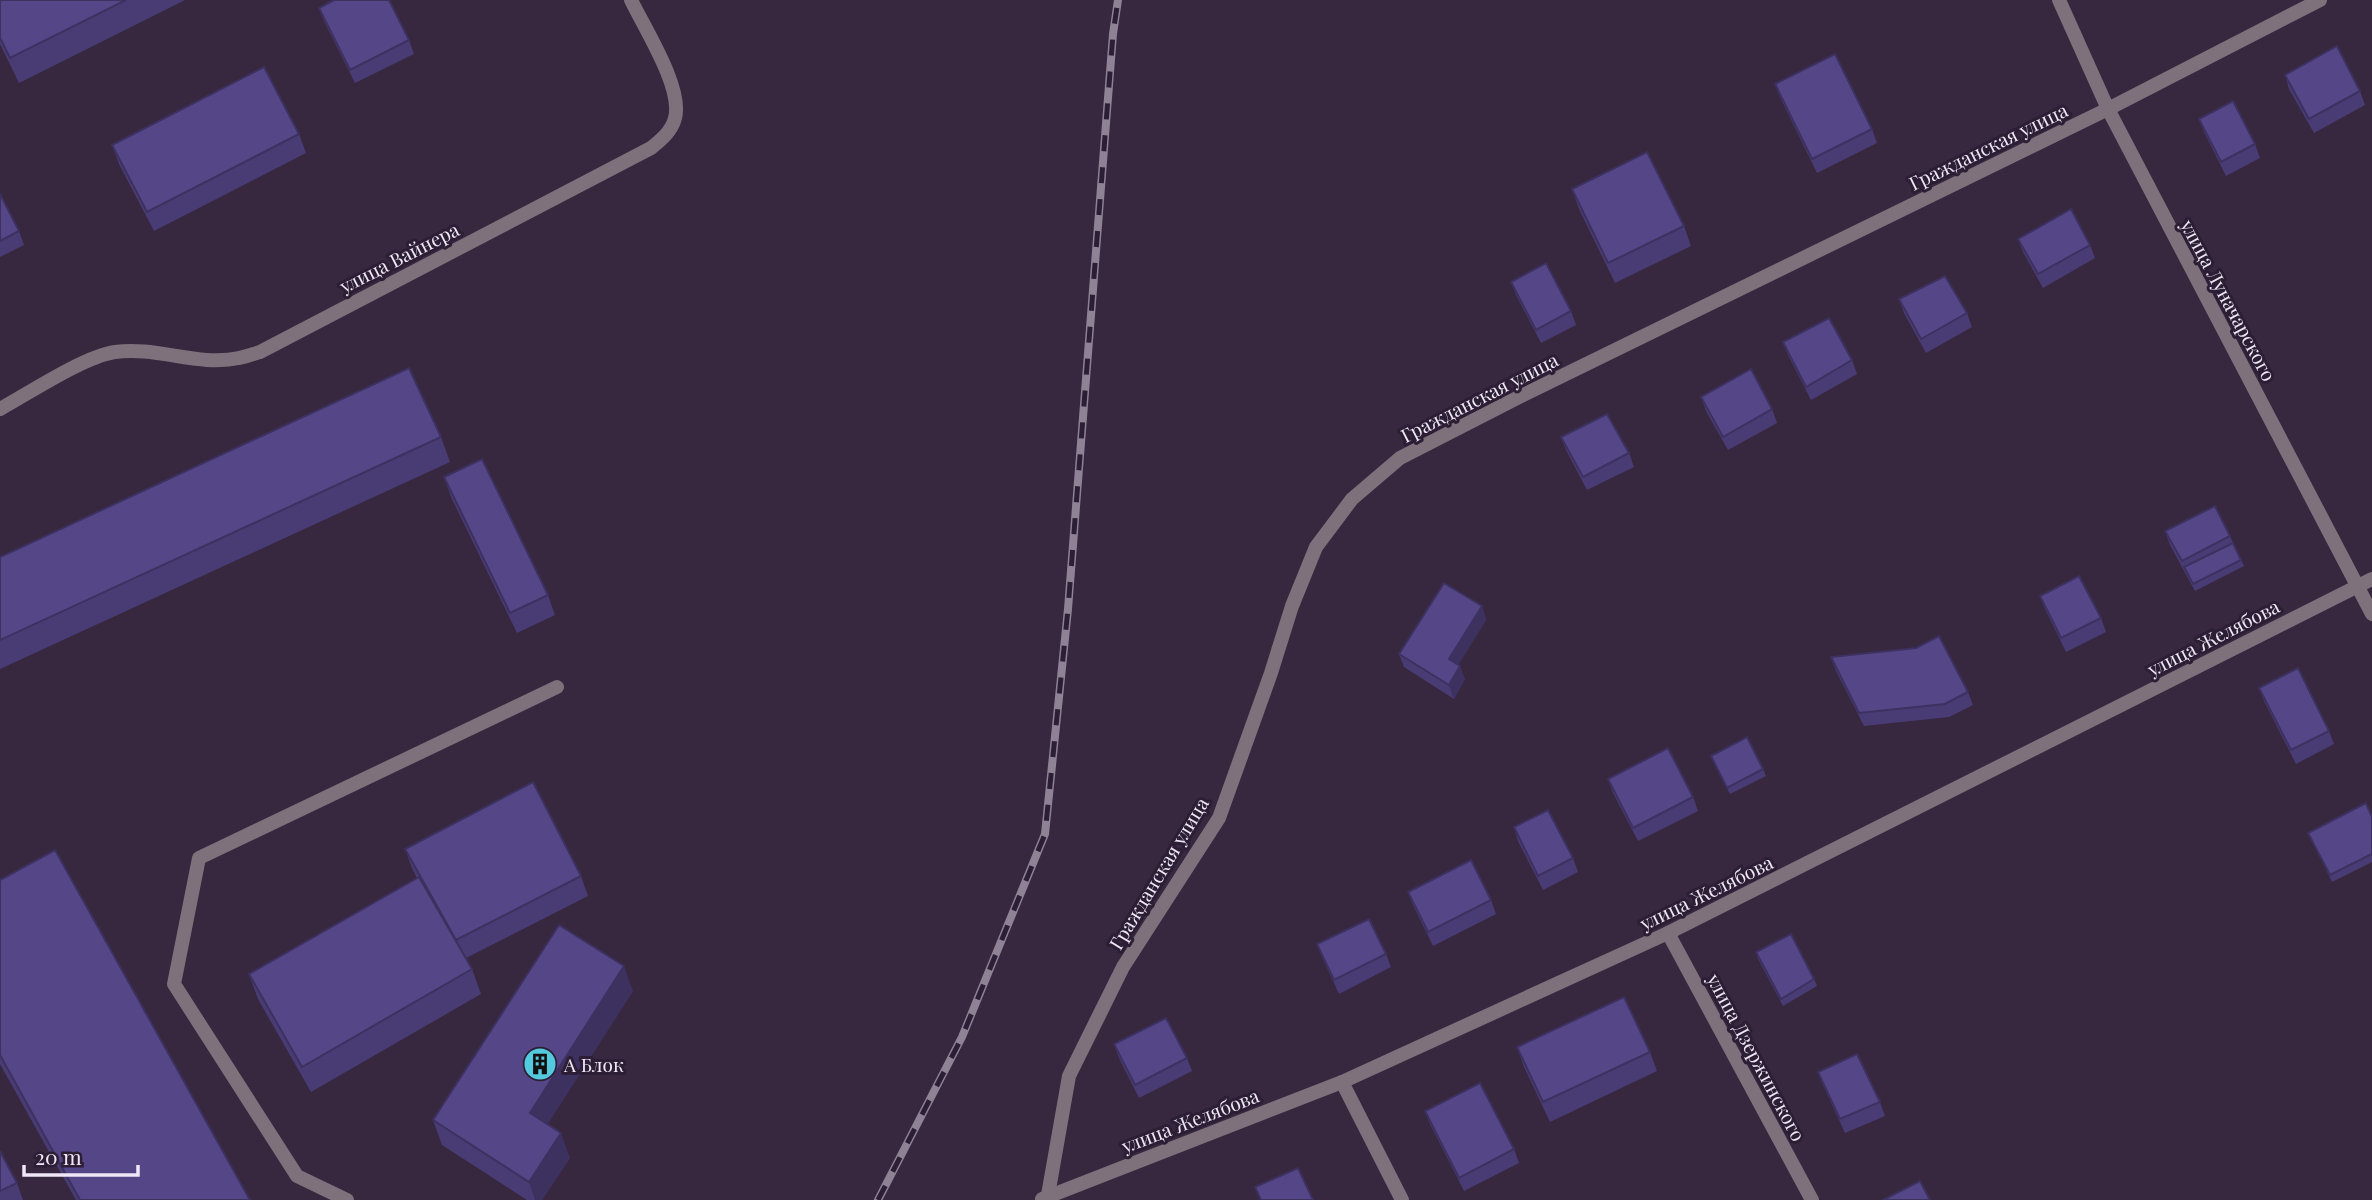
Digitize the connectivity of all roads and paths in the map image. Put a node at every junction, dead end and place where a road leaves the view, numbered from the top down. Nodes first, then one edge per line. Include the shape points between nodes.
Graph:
1 (631, 0) edge
2 (2059, 0) edge
3 (2320, 0) edge
4 (2108, 109) junction
5 (0, 409) edge
6 (2372, 579) edge
7 (2357, 586) junction
8 (2372, 614) edge
9 (557, 687) dead end
10 (1668, 933) junction
11 (1342, 1082) junction
12 (1044, 1198) edge
13 (347, 1200) edge
14 (1402, 1200) edge
15 (1812, 1200) edge

1 - 5 street, улица Вайнера via 677,103 675,121 652,148 260,352 215,359 114,352 92,359
2 - 4 street, улица Луначарского
3 - 4 street, Гражданская улица
4 - 7 street, улица Луначарского
4 - 12 street, Гражданская улица via 1400,458 1352,499 1316,547 1219,818 1124,967 1069,1076
6 - 7 street, улица Желябова
7 - 8 street, улица Луначарского
7 - 10 street, улица Желябова
9 - 13 street via 199,858 174,984 297,1176
10 - 11 street, улица Желябова
10 - 15 street, улица Дзержинского
11 - 12 street, улица Желябова
11 - 14 street

